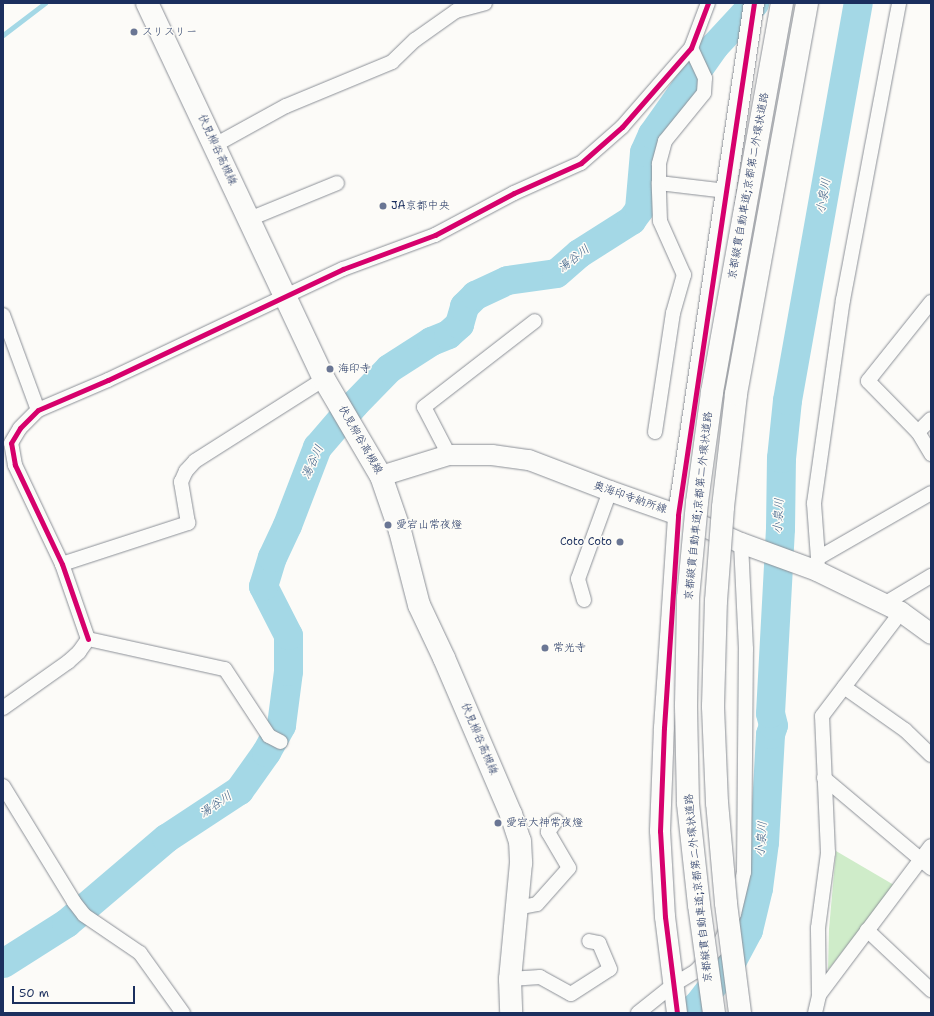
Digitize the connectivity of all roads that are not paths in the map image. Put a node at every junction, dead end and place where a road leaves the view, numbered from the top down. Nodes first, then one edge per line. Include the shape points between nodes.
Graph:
1 (147, 3) edge
2 (485, 3) edge
3 (708, 3) edge
4 (754, 3) edge
5 (782, 3) edge
6 (807, 3) edge
7 (899, 3) edge
8 (691, 48) junction
9 (215, 145) junction
10 (337, 183) dead end
11 (659, 183) junction
12 (727, 191) junction
13 (249, 219) junction
14 (284, 296) junction
15 (931, 302) edge
16 (3, 315) edge
17 (535, 321) dead end
18 (324, 379) junction
19 (38, 410) junction
20 (931, 419) edge
21 (655, 432) dead end
22 (918, 432) junction
23 (7, 445) edge
24 (931, 454) edge
25 (449, 455) junction
26 (381, 476) junction
27 (610, 491) junction
28 (931, 493) edge
29 (678, 515) junction
30 (746, 545) junction
31 (62, 564) junction
32 (813, 565) junction
33 (931, 576) edge
34 (584, 600) dead end
35 (892, 608) junction
36 (931, 634) edge
37 (88, 639) junction
38 (844, 687) junction
39 (3, 708) edge
40 (275, 739) dead end
41 (931, 755) edge
42 (824, 778) junction
43 (3, 786) edge
44 (556, 821) dead end
45 (931, 846) edge
46 (926, 863) edge
47 (517, 908) junction
48 (867, 930) junction
49 (589, 941) dead end
50 (510, 979) junction
51 (673, 989) junction
52 (931, 990) edge
53 (819, 995) junction
54 (182, 1013) edge
55 (511, 1013) edge
56 (638, 1013) edge
57 (677, 1013) edge
58 (714, 1013) edge
59 (740, 1013) edge
60 (815, 1013) edge

1 - 9 main road, 伏見柳谷高槻線
2 - 9 street via 456,11 415,40 392,62 286,106
3 - 8 street
4 - 12 street
5 - 58 main road, 京都縦貫自動車道;京都第二外環状道路, bridge via 712,392 697,502 688,598 688,803
6 - 59 main road, bridge via 736,394 723,507 716,601 713,706 717,802
7 - 32 street via 841,316 814,503
8 - 11 street via 705,78 704,93 665,141 659,164
8 - 14 street via 622,127 581,163 514,193 435,236 343,269
9 - 13 main road, 伏見柳谷高槻線
10 - 13 street
11 - 12 street
11 - 21 street via 660,221 684,275 673,313
12 - 29 street
13 - 14 main road, 伏見柳谷高槻線
14 - 18 main road, 伏見柳谷高槻線
14 - 19 street via 108,380
15 - 22 street via 868,381
16 - 19 street
17 - 25 street via 424,407
18 - 26 main road, 伏見柳谷高槻線
18 - 31 street via 195,461 186,470 181,482 188,523
19 - 23 street
20 - 22 street
22 - 24 street
23 - 31 street
25 - 26 street, 奥海印寺納所線
25 - 27 street, 奥海印寺納所線 via 492,455 529,460
26 - 47 main road, 伏見柳谷高槻線 via 400,531 419,605 448,665 518,835 521,862
27 - 29 street, 奥海印寺納所線
27 - 34 street via 578,579
28 - 32 street
29 - 30 street, 奥海印寺納所線
29 - 51 street via 660,831
30 - 32 street, 奥海印寺納所線
30 - 51 street via 744,872 734,914 718,947 695,972
31 - 37 street
32 - 35 street, 奥海印寺納所線
33 - 35 street
35 - 36 street, 奥海印寺納所線
35 - 38 street
37 - 39 street via 68,662
37 - 40 street via 225,669
38 - 41 street via 905,730
38 - 42 street via 822,716
42 - 46 street
42 - 53 street via 828,853 818,928
43 - 54 street via 84,915 140,953
44 - 47 street via 548,832 569,868 537,904
45 - 46 street
46 - 48 street
47 - 50 main road, 伏見柳谷高槻線
48 - 52 street
48 - 53 street
49 - 50 street via 599,943 610,969 571,994 540,978
50 - 55 main road, 伏見柳谷高槻線
51 - 56 street
51 - 57 street
53 - 60 street

